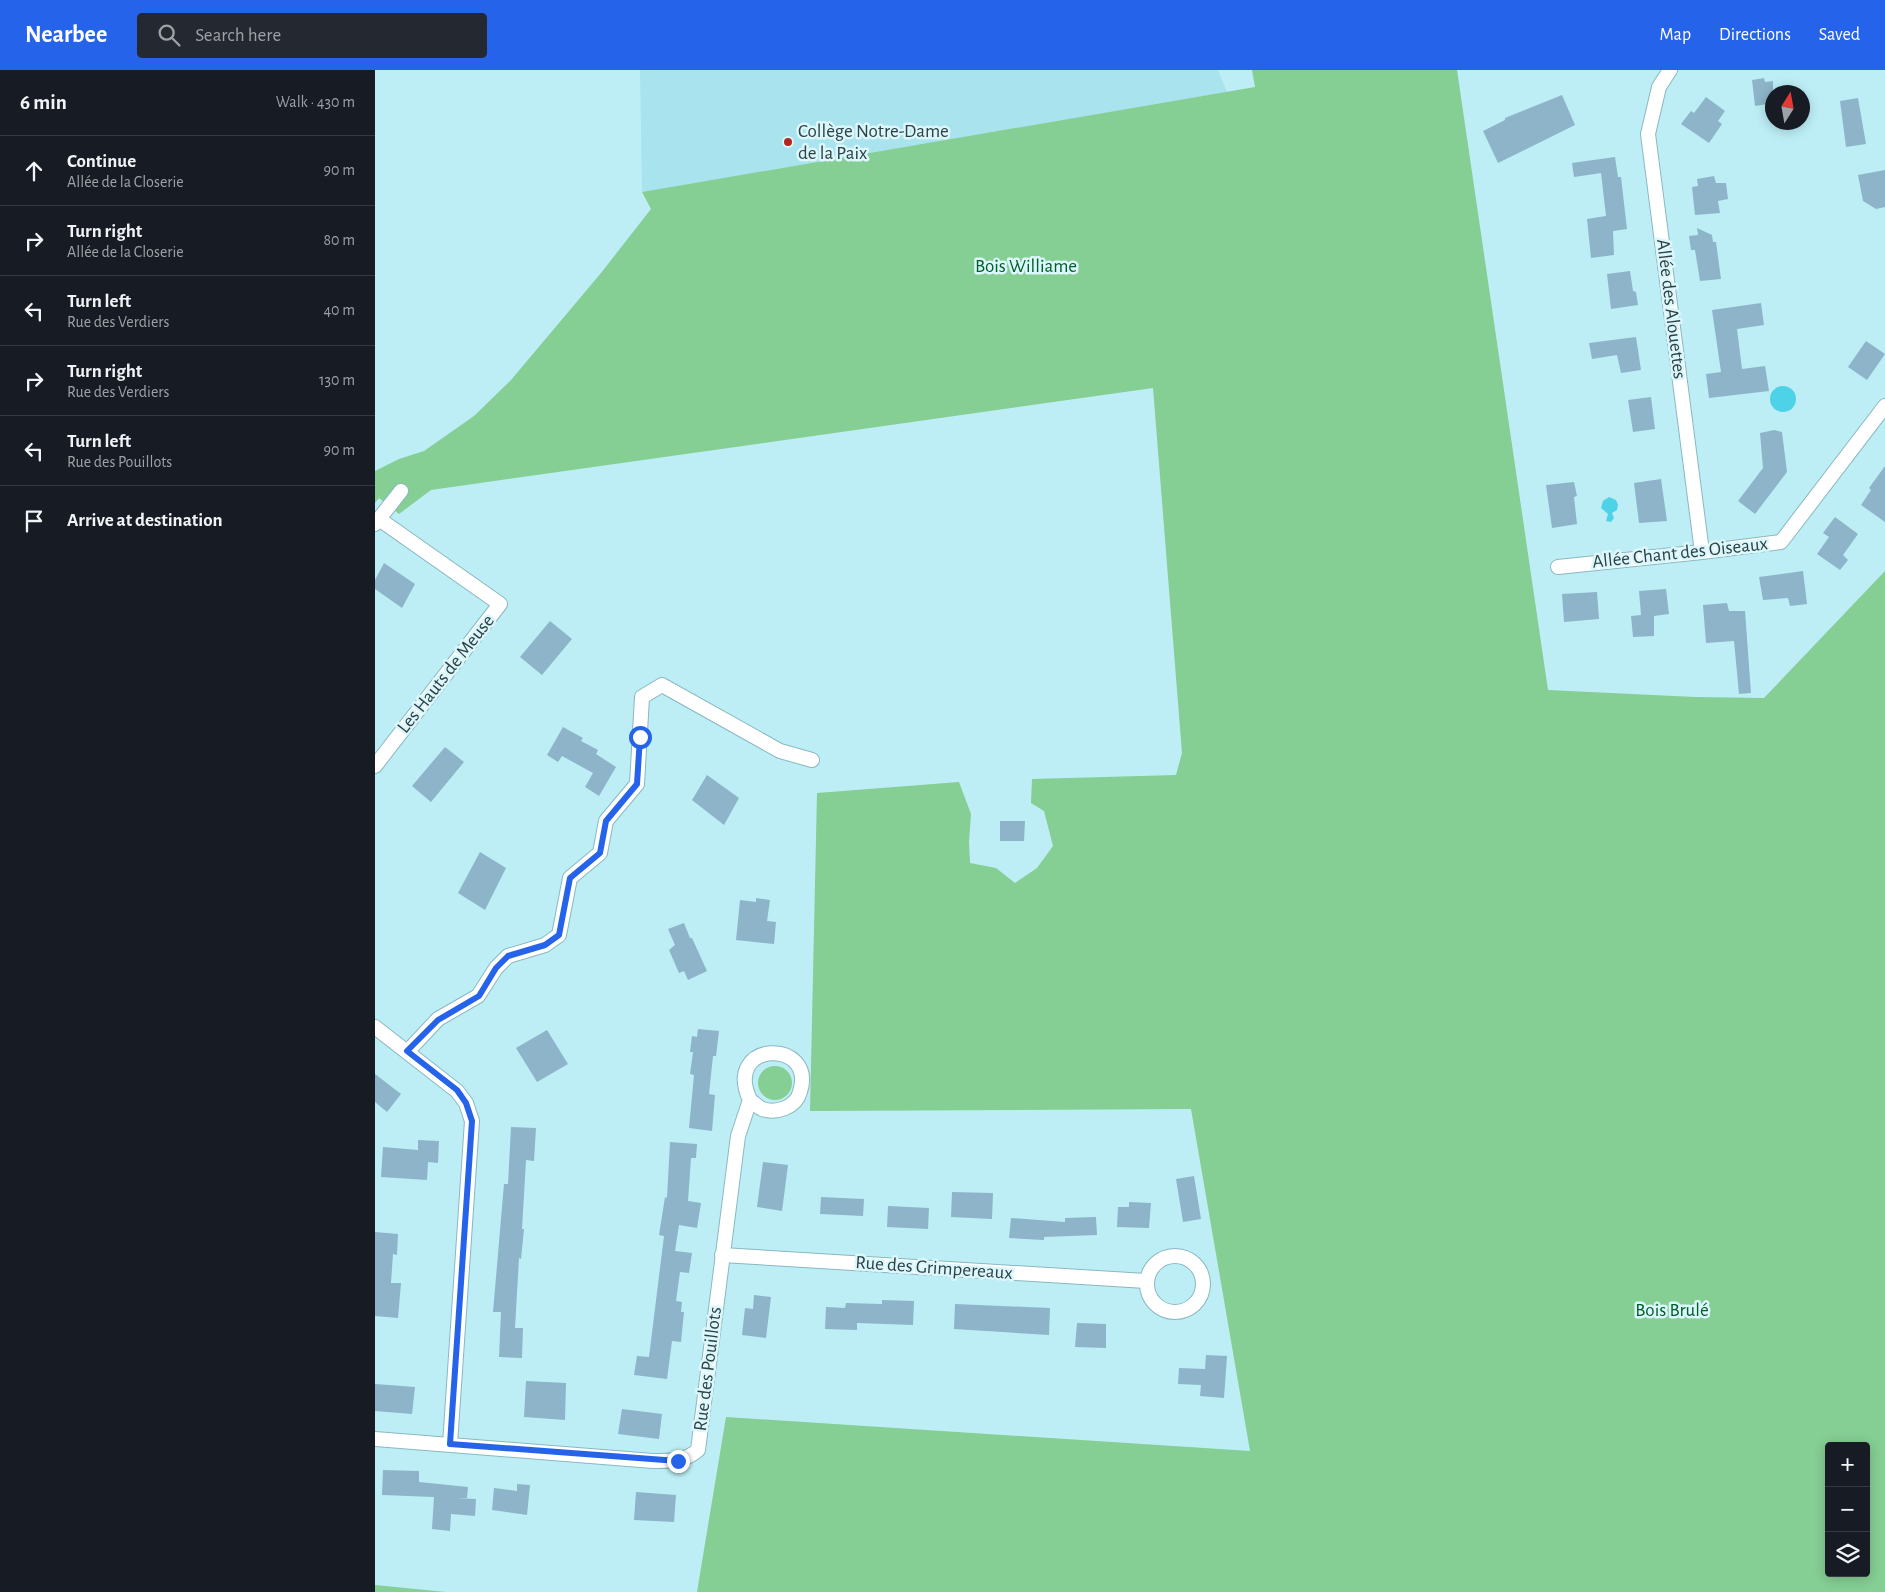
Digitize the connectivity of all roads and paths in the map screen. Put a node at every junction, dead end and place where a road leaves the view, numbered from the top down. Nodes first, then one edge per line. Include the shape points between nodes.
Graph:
1 (1670, 70) edge
2 (1885, 406) edge
3 (401, 491) dead end
4 (377, 521) edge
5 (1702, 552) junction
6 (1558, 567) dead end
7 (812, 760) dead end
8 (375, 766) edge
9 (375, 1027) edge
10 (407, 1051) junction
11 (750, 1100) junction
12 (722, 1255) junction
13 (1146, 1282) junction
14 (375, 1439) edge
15 (450, 1444) junction

1 - 5 street, Allée des Alouettes via 1659,88 1648,134
2 - 5 street, Allée Chant des Oiseaux via 1781,542
3 - 4 street
4 - 8 street, Les Hauts de Meuse via 500,604
5 - 6 street, Allée Chant des Oiseaux
7 - 10 street via 780,751 662,685 642,697 637,784 606,821 600,853 570,878 559,935 545,945 508,956 496,968 479,996 438,1020
9 - 10 street
10 - 15 street via 457,1090 472,1121
11 - 11 street via 761,1108 775,1111 789,1106 799,1096 803,1083 801,1069 792,1058 779,1052 764,1053 752,1060 745,1072 744,1087
11 - 12 street, Rue des Pouillots via 738,1136
12 - 13 street, Rue des Grimpereaux
12 - 15 street, Rue des Pouillots via 698,1450 690,1457 678,1461 653,1461
13 - 13 street via 1148,1295 1157,1306 1169,1312 1183,1312 1195,1305 1202,1293 1203,1279 1198,1266 1187,1258 1174,1255 1160,1259 1150,1268
14 - 15 street

